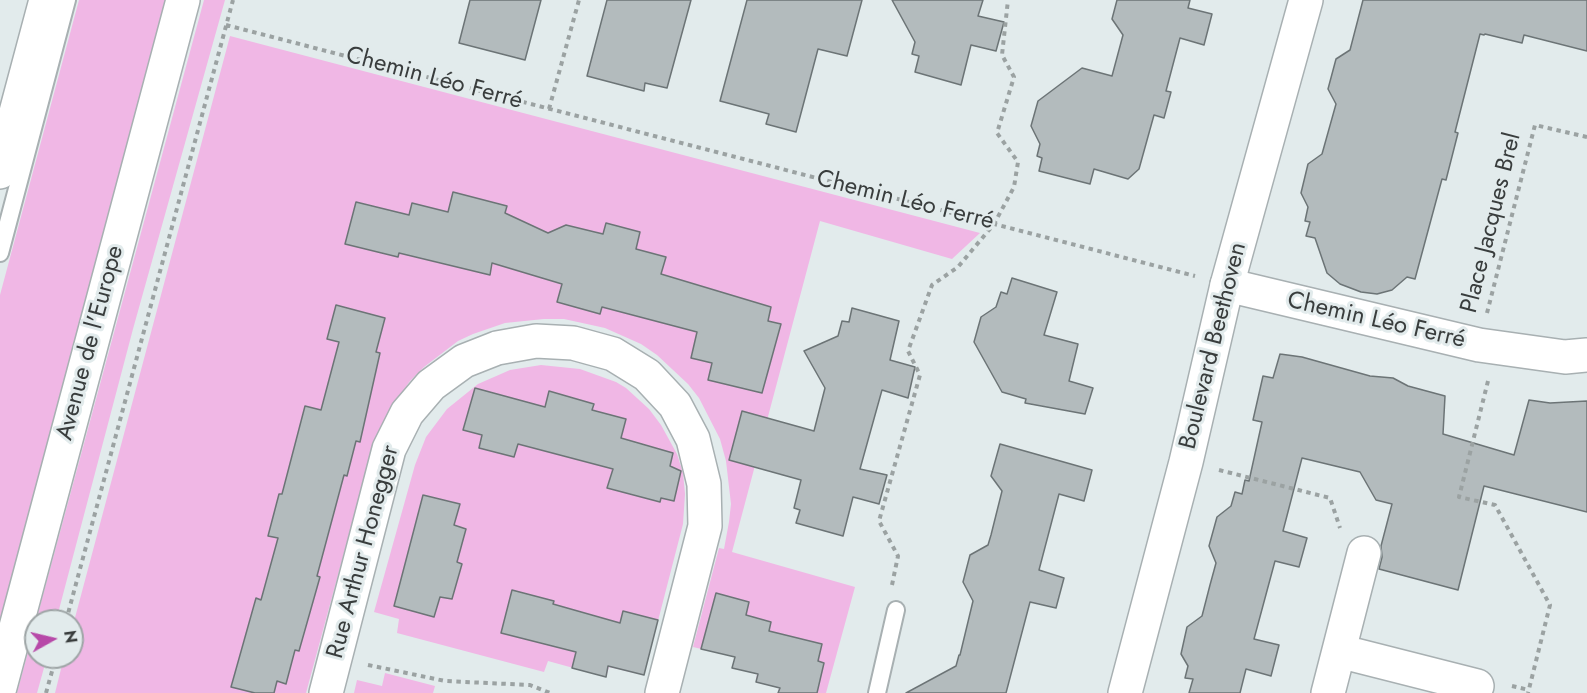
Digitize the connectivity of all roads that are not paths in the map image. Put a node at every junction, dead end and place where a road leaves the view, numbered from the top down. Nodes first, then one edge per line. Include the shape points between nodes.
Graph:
1 (46, 0) edge
2 (67, 0) edge
3 (183, 0) edge
4 (1306, 0) edge
5 (0, 172) edge
6 (0, 253) edge
7 (1227, 285) junction
8 (1587, 355) edge
9 (1364, 553) road end
10 (896, 610) road end
11 (1339, 651) junction
12 (1477, 686) dead end
13 (0, 687) edge
14 (326, 693) edge
15 (662, 693) edge
16 (877, 693) edge
17 (1125, 693) edge
18 (1328, 693) edge

1 - 5 street
2 - 6 lane
3 - 13 street, Avenue de l'Europe
4 - 7 street, Boulevard Beethoven
7 - 8 street, Chemin Léo Ferré via 1488,347 1565,357
7 - 17 street, Boulevard Beethoven via 1186,462
9 - 11 street
10 - 16 lane
11 - 12 street
11 - 18 street
14 - 15 street, Rue Arthur Honegger via 388,449 407,413 431,385 464,361 497,348 536,341 573,343 613,354 647,375 675,405 693,440 704,484 705,526

